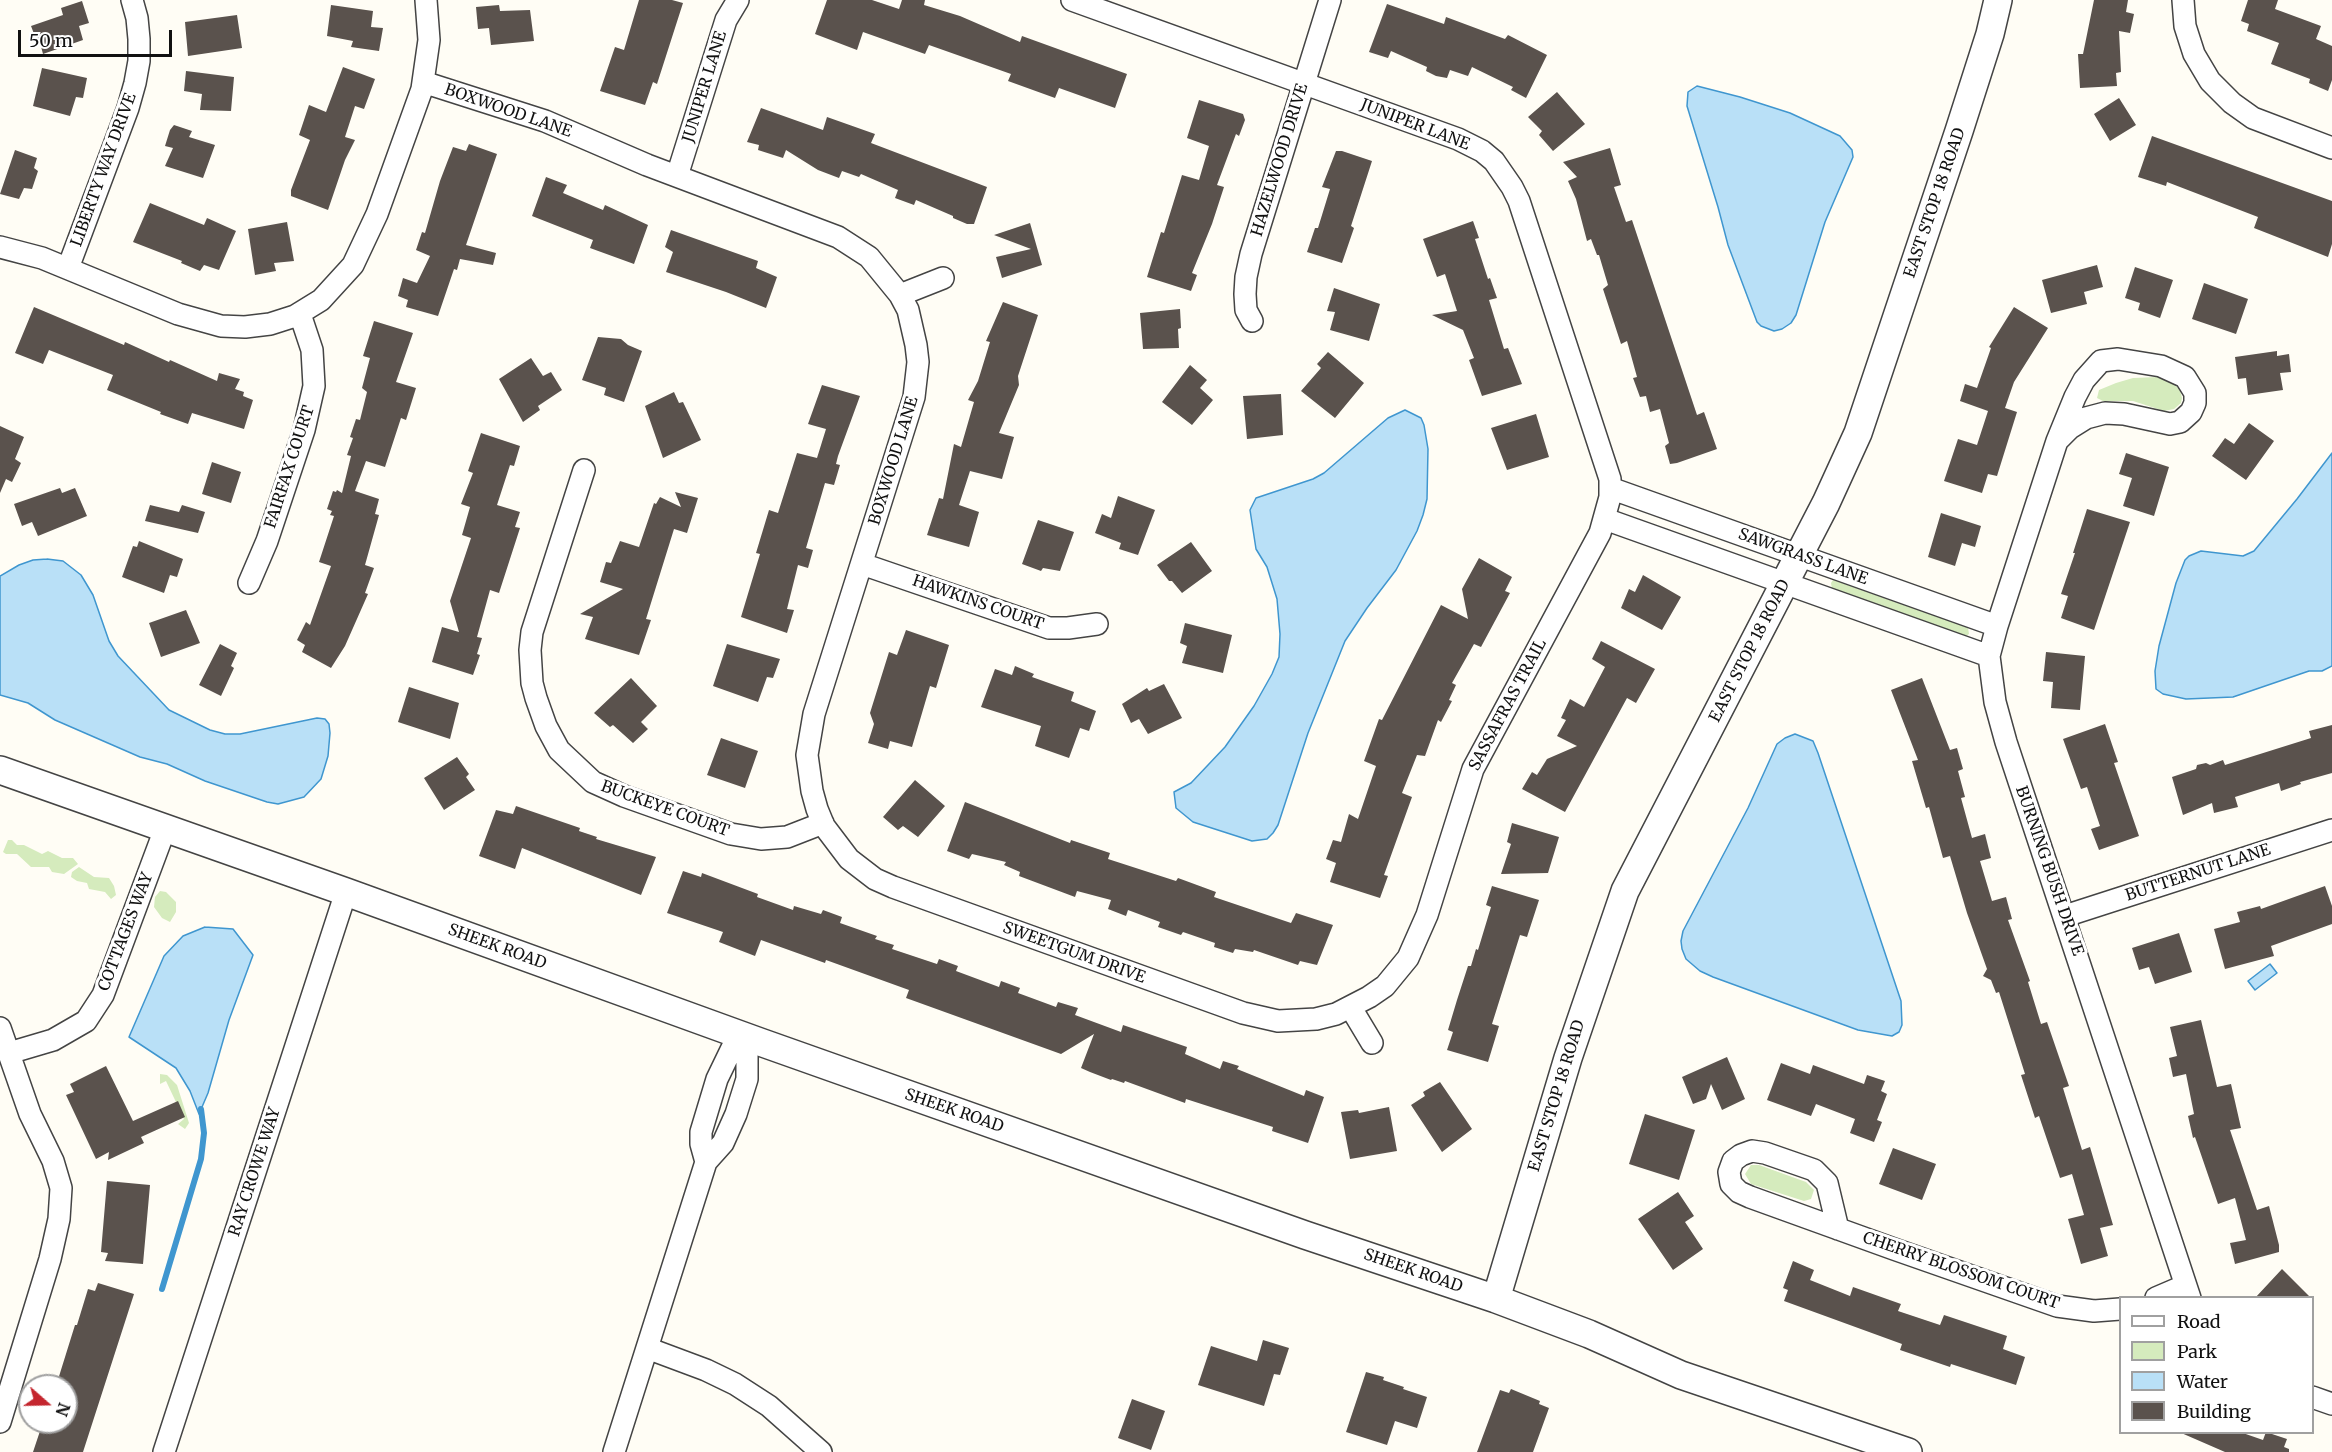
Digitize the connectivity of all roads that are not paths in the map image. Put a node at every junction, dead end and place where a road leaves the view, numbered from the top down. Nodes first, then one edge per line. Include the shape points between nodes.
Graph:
1 (132, 0) edge
2 (426, 0) edge
3 (738, 0) edge
4 (1072, 0) edge
5 (1330, 0) edge
6 (1998, 0) edge
7 (2183, 0) edge
8 (423, 82) junction
9 (1304, 84) junction
10 (2332, 148) edge
11 (677, 176) junction
12 (0, 247) edge
13 (68, 268) junction
14 (943, 278) dead end
15 (900, 295) junction
16 (300, 314) junction
17 (1252, 321) dead end
18 (2057, 441) junction
19 (584, 470) dead end
20 (1610, 488) junction
21 (1605, 519) junction
22 (1799, 555) junction
23 (862, 564) junction
24 (249, 583) dead end
25 (1784, 584) junction
26 (1097, 624) dead end
27 (1997, 626) junction
28 (1989, 656) junction
29 (0, 770) edge
30 (823, 823) junction
31 (165, 828) junction
32 (2332, 830) edge
33 (346, 892) junction
34 (2065, 916) junction
35 (1351, 1008) junction
36 (0, 1028) edge
37 (747, 1038) junction
38 (1372, 1043) dead end
39 (9, 1053) junction
40 (706, 1162) junction
41 (1838, 1228) junction
42 (2187, 1292) edge
43 (2166, 1296) edge
44 (1496, 1299) junction
45 (2119, 1309) edge
46 (647, 1348) junction
47 (2314, 1397) edge
48 (2332, 1404) edge
49 (0, 1422) edge
50 (164, 1452) edge
51 (614, 1452) edge
52 (821, 1452) edge
53 (1908, 1452) edge

1 - 13 street, LIBERTY WAY DRIVE via 139,39 135,83
2 - 8 street via 429,40
3 - 11 street, JUNIPER LANE via 726,20
4 - 9 street, JUNIPER LANE
5 - 9 street, HAZELWOOD DRIVE
6 - 22 street, EAST STOP 18 ROAD via 1959,131 1858,433
7 - 10 street via 2185,26 2194,54 2210,81 2232,103 2253,118
8 - 11 street, BOXWOOD LANE via 545,121
8 - 16 street via 361,250 338,283
9 - 17 street, HAZELWOOD DRIVE via 1246,277 1246,310
9 - 20 street, JUNIPER LANE via 1471,144 1504,174 1519,201
11 - 15 street, BOXWOOD LANE via 838,237 869,257
12 - 13 street
13 - 16 street via 178,314 221,326 270,324
14 - 15 street
15 - 23 street, BOXWOOD LANE via 908,310 916,345 914,397
16 - 24 street, FAIRFAX COURT via 312,350 314,386 304,430
18 - 18 street, BURNING BUSH DRIVE via 2086,418 2105,413 2170,424 2180,422 2191,412 2195,393 2185,377 2160,366 2118,359 2100,361 2074,397
18 - 27 street, BURNING BUSH DRIVE
19 - 30 street, BUCKEYE COURT via 532,632 530,650 536,699 560,750 593,782 731,834 761,839 787,837
20 - 21 street, SASSAFRAS TRAIL
20 - 22 street, SAWGRASS LANE
21 - 25 street, SAWGRASS LANE
21 - 35 street, SASSAFRAS TRAIL via 1473,769 1419,937 1385,986
22 - 25 street, EAST STOP 18 ROAD
22 - 27 street, SAWGRASS LANE
23 - 26 street, HAWKINS COURT via 1049,628
23 - 30 street, BOXWOOD LANE via 810,734 808,772
25 - 28 street, SAWGRASS LANE
25 - 44 street, EAST STOP 18 ROAD via 1625,891 1568,1058
27 - 28 street, BURNING BUSH DRIVE
28 - 34 street, BURNING BUSH DRIVE via 1995,702 2006,742
29 - 31 street, SHEEK ROAD
30 - 35 street, SWEETGUM DRIVE via 849,859 875,879 1243,1013 1297,1021
31 - 33 street, SHEEK ROAD
31 - 39 street, COTTAGES WAY via 103,995 86,1021 53,1040
32 - 34 street, BUTTERNUT LANE
33 - 37 street, SHEEK ROAD
33 - 50 street, RAY CROWE WAY
34 - 42 street, BURNING BUSH DRIVE
35 - 38 street
36 - 39 street
37 - 40 street via 747,1078 736,1114 723,1143
37 - 40 street via 732,1048 717,1079 701,1132
37 - 44 street, SHEEK ROAD
39 - 49 street via 61,1188 50,1259
40 - 46 street
41 - 41 street, CHERRY BLOSSOM COURT via 1739,1192 1731,1184 1729,1172 1733,1161 1752,1151 1814,1170 1827,1183
41 - 45 street, CHERRY BLOSSOM COURT via 2057,1306 2094,1311
42 - 43 street
44 - 53 street, SHEEK ROAD via 1681,1375
46 - 51 street
46 - 52 street via 735,1384 770,1406
47 - 48 street

